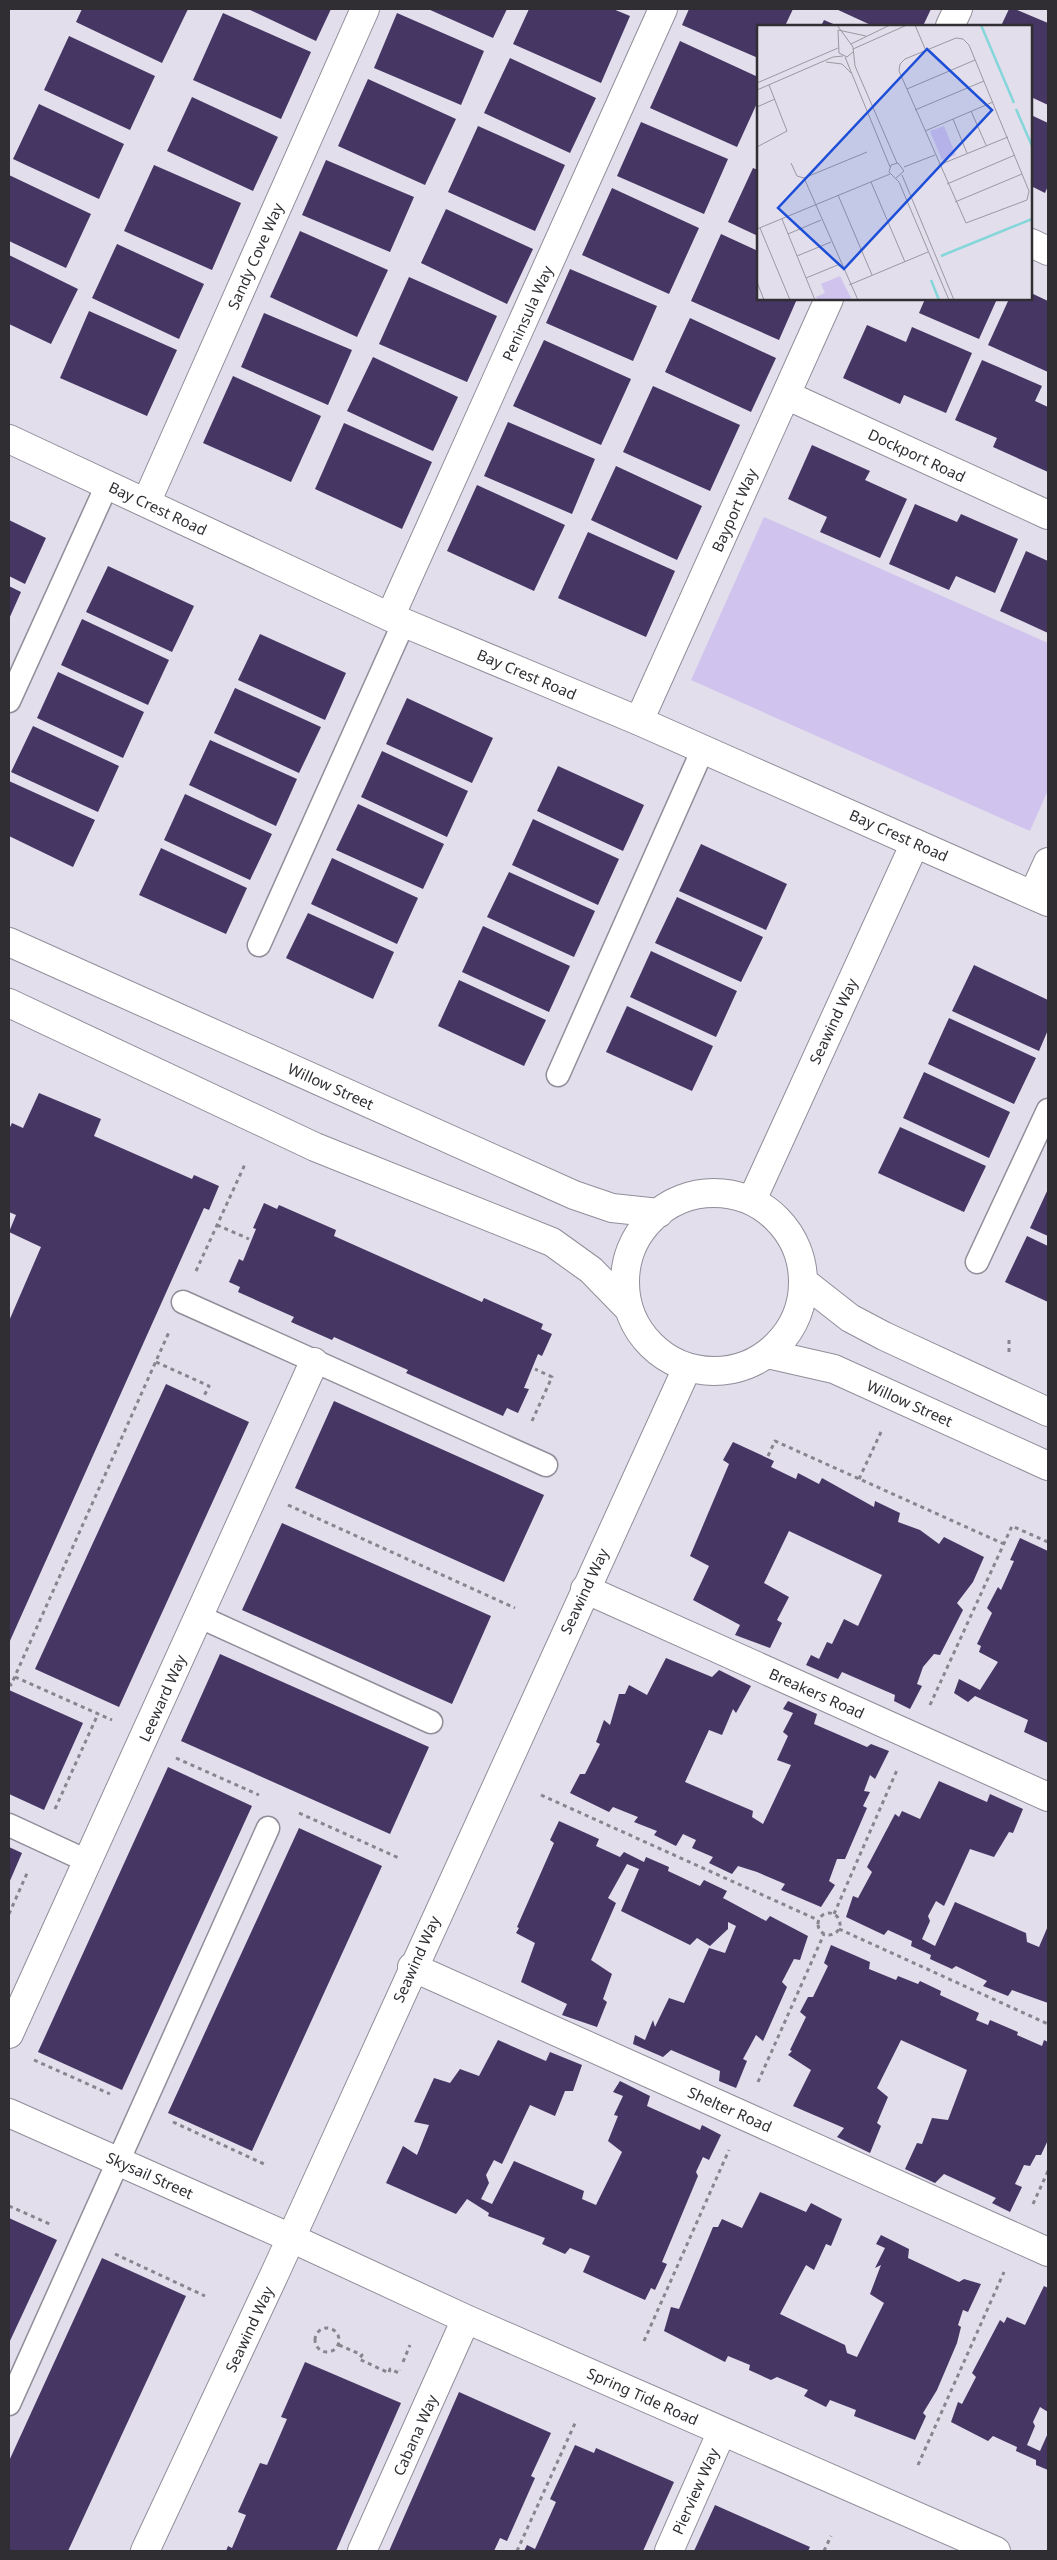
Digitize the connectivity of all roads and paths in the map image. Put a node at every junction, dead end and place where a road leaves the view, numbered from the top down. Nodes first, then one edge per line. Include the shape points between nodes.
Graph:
1 (365, 9) edge
2 (663, 9) edge
3 (958, 9) edge
4 (950, 25) edge
5 (1032, 243) edge
6 (1048, 251) edge
7 (829, 300) edge
8 (786, 395) junction
9 (9, 439) edge
10 (106, 485) junction
11 (146, 503) junction
12 (1048, 515) edge
13 (397, 619) junction
14 (9, 701) edge
15 (639, 721) junction
16 (703, 749) junction
17 (915, 843) junction
18 (1048, 862) edge
19 (1041, 899) edge
20 (9, 942) edge
21 (259, 945) dead end
22 (9, 1003) edge
23 (558, 1075) dead end
24 (1048, 1110) edge
25 (246, 1162) dead end
26 (752, 1200) junction
27 (659, 1213) junction
28 (217, 1226) junction
29 (249, 1239) dead end
30 (977, 1262) dead end
31 (804, 1282) junction
32 (183, 1302) junction
33 (628, 1308) junction
34 (768, 1354) junction
35 (156, 1362) junction
36 (314, 1362) junction
37 (686, 1368) junction
38 (535, 1369) dead end
39 (204, 1398) dead end
40 (1048, 1412) edge
41 (882, 1428) dead end
42 (517, 1452) junction
43 (768, 1456) dead end
44 (546, 1465) dead end
45 (1048, 1466) edge
46 (859, 1479) junction
47 (256, 1490) junction
48 (1048, 1542) edge
49 (1004, 1544) junction
50 (585, 1589) junction
51 (515, 1608) dead end
52 (198, 1616) junction
53 (15, 1677) junction
54 (9, 1684) edge
55 (928, 1710) dead end
56 (98, 1714) junction
57 (114, 1721) dead end
58 (431, 1722) dead end
59 (901, 1762) dead end
60 (540, 1795) dead end
61 (1048, 1797) edge
62 (54, 1812) dead end
63 (9, 1825) edge
64 (268, 1828) dead end
65 (87, 1861) junction
66 (30, 1866) dead end
67 (9, 1914) edge
68 (834, 1914) junction
69 (818, 1920) junction
70 (839, 1929) junction
71 (824, 1934) junction
72 (412, 1967) junction
73 (1048, 2024) edge
74 (9, 2034) edge
75 (26, 2057) dead end
76 (754, 2089) dead end
77 (119, 2098) dead end
78 (9, 2114) edge
79 (168, 2119) dead end
80 (733, 2142) dead end
81 (118, 2161) junction
82 (264, 2164) dead end
83 (1048, 2170) edge
84 (9, 2206) edge
85 (1029, 2213) dead end
86 (56, 2227) dead end
87 (290, 2238) junction
88 (107, 2251) dead end
89 (1048, 2252) edge
90 (1006, 2267) dead end
91 (205, 2296) dead end
92 (466, 2319) junction
93 (644, 2341) dead end
94 (339, 2345) junction
95 (410, 2345) dead end
96 (9, 2404) edge
97 (576, 2421) dead end
98 (722, 2430) junction
99 (918, 2465) dead end
100 (831, 2536) dead end
101 (982, 2548) edge
102 (145, 2551) edge
103 (362, 2551) edge
104 (517, 2551) edge
105 (668, 2551) edge
106 (824, 2551) edge

1 - 11 street, Sandy Cove Way
2 - 13 street, Peninsula Way
3 - 4 street
5 - 6 street
7 - 8 street, Bayport Way
8 - 12 street, Dockport Road
8 - 15 street, Bayport Way
9 - 10 street, Bay Crest Road
10 - 11 street, Bay Crest Road
10 - 14 lane
11 - 13 street, Bay Crest Road
13 - 15 street, Bay Crest Road
13 - 21 lane
15 - 16 street, Bay Crest Road
16 - 17 street, Bay Crest Road
16 - 23 lane
17 - 19 street, Bay Crest Road
17 - 26 street, Seawind Way
18 - 19 street
20 - 27 street, Willow Street via 574,1195 612,1208
22 - 33 street via 315,1147 552,1242 591,1270
24 - 30 lane
25 - 28 path
26 - 27 street via 717,1193 690,1196
26 - 31 street via 769,1211 787,1231 800,1255
27 - 33 street via 644,1226 630,1252 625,1280
28 - 29 path
28 - 32 path
31 - 34 street via 800,1310 787,1334
31 - 40 street via 850,1318
32 - 35 path
32 - 36 lane
33 - 37 street via 640,1334 660,1355
34 - 37 street via 743,1367 715,1372
34 - 45 street, Willow Street via 834,1369
35 - 39 path via 209,1386
35 - 53 path
36 - 42 lane
36 - 47 street, Leeward Way
37 - 50 street, Seawind Way
38 - 42 path via 552,1377
41 - 46 path
42 - 44 lane
43 - 46 path via 774,1441
46 - 49 path
47 - 51 path
47 - 52 street, Leeward Way
48 - 49 path via 1012,1526
49 - 55 path
50 - 61 street, Breakers Road
50 - 72 street, Seawind Way
52 - 58 lane
52 - 65 street, Leeward Way
53 - 54 path
53 - 56 path
56 - 57 path
56 - 62 path
59 - 68 path
60 - 69 path
63 - 65 lane
64 - 81 lane
65 - 74 street, Leeward Way
66 - 67 path
68 - 69 path via 827,1913
68 - 70 path via 839,1920
69 - 71 path via 818,1927
70 - 71 path via 833,1935
70 - 73 path
71 - 76 path
72 - 87 street, Seawind Way
72 - 89 street, Shelter Road
75 - 77 path
78 - 81 street, Skysail Street
79 - 82 path
80 - 93 path
81 - 87 street, Skysail Street
81 - 96 lane
83 - 85 path
84 - 86 path
87 - 92 street, Spring Tide Road
87 - 102 street, Seawind Way
88 - 91 path
90 - 99 path
92 - 98 street, Spring Tide Road
92 - 103 street, Cabana Way
94 - 94 path via 336,2350 324,2352 316,2344 316,2335 322,2329 334,2329 340,2336
94 - 95 path via 362,2355 359,2359 389,2373 390,2369 399,2373
97 - 104 path
98 - 101 street, Spring Tide Road
98 - 105 street, Pierview Way
100 - 106 path

